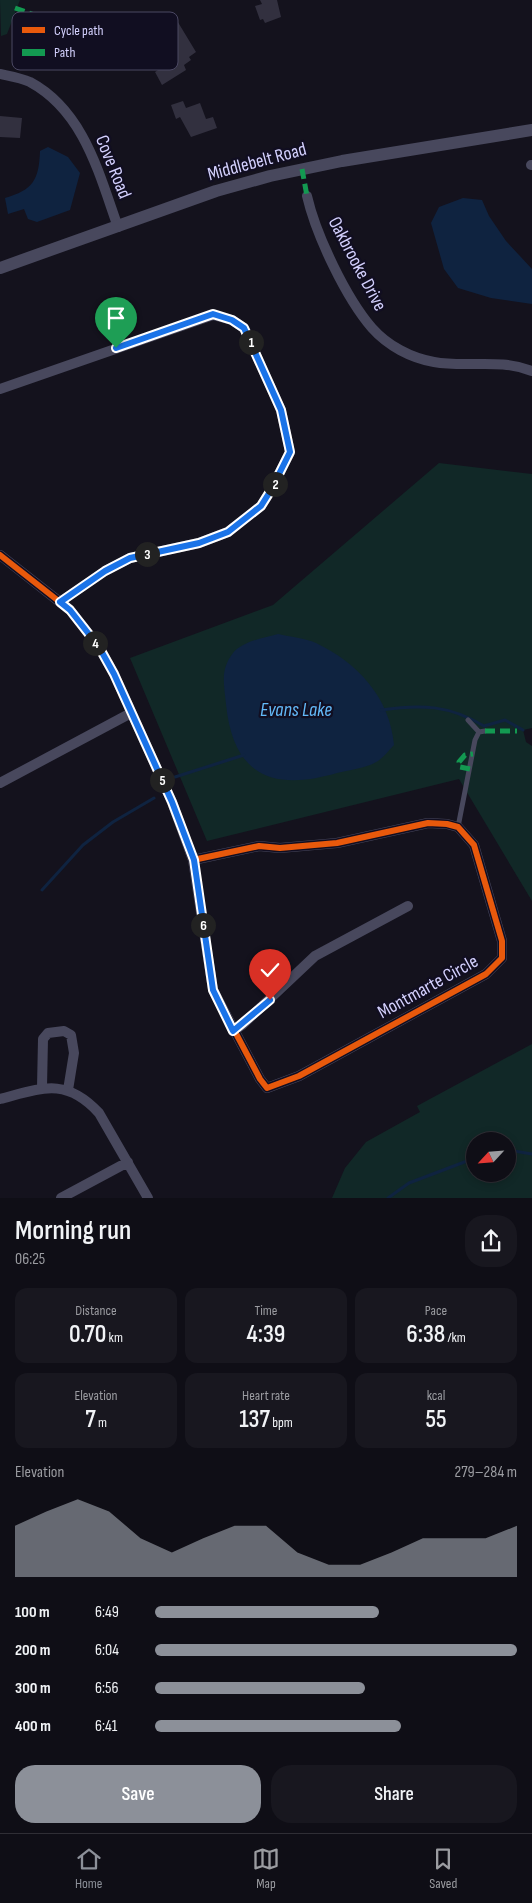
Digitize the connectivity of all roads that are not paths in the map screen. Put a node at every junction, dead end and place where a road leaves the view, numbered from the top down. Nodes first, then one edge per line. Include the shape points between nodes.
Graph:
1 (0, 74) edge
2 (532, 130) edge
3 (307, 196) dead end
4 (118, 227) junction
5 (0, 268) edge
6 (532, 370) edge
7 (0, 389) edge
8 (0, 555) edge
9 (60, 602) junction
10 (131, 713) junction
11 (468, 720) dead end
12 (485, 731) dead end
13 (479, 732) junction
14 (0, 783) edge
15 (458, 828) junction
16 (194, 860) junction
17 (408, 906) dead end
18 (233, 1031) junction
19 (42, 1087) junction
20 (68, 1090) junction
21 (0, 1099) edge
22 (128, 1162) junction
23 (61, 1198) edge
24 (148, 1198) edge

1 - 4 street, Cove Road via 29,82 50,97 70,118 94,158
2 - 4 street, Middlebelt Road via 270,176 216,191
3 - 6 street, Oakbrooke Drive via 313,219 339,276 372,329 388,342 404,353 437,362 496,362
4 - 5 street, Middlebelt Road
7 - 9 street via 213,314 244,328 281,410 290,452 261,506 249,517 228,532 199,543 130,558
8 - 9 street
9 - 10 street via 99,647
10 - 14 street
10 - 16 street via 172,802
11 - 13 lane
12 - 13 lane
13 - 15 lane
15 - 16 street via 428,823 337,843 280,848 259,846
15 - 18 street, Montmarte Circle via 474,845 502,941 502,958 486,974 299,1076 267,1088
16 - 18 street via 213,990
17 - 18 street via 315,956
19 - 20 street
19 - 20 street via 43,1039 48,1033 64,1031 71,1035 74,1053
19 - 21 street
20 - 22 street via 88,1101 99,1112
22 - 23 street
22 - 24 street

